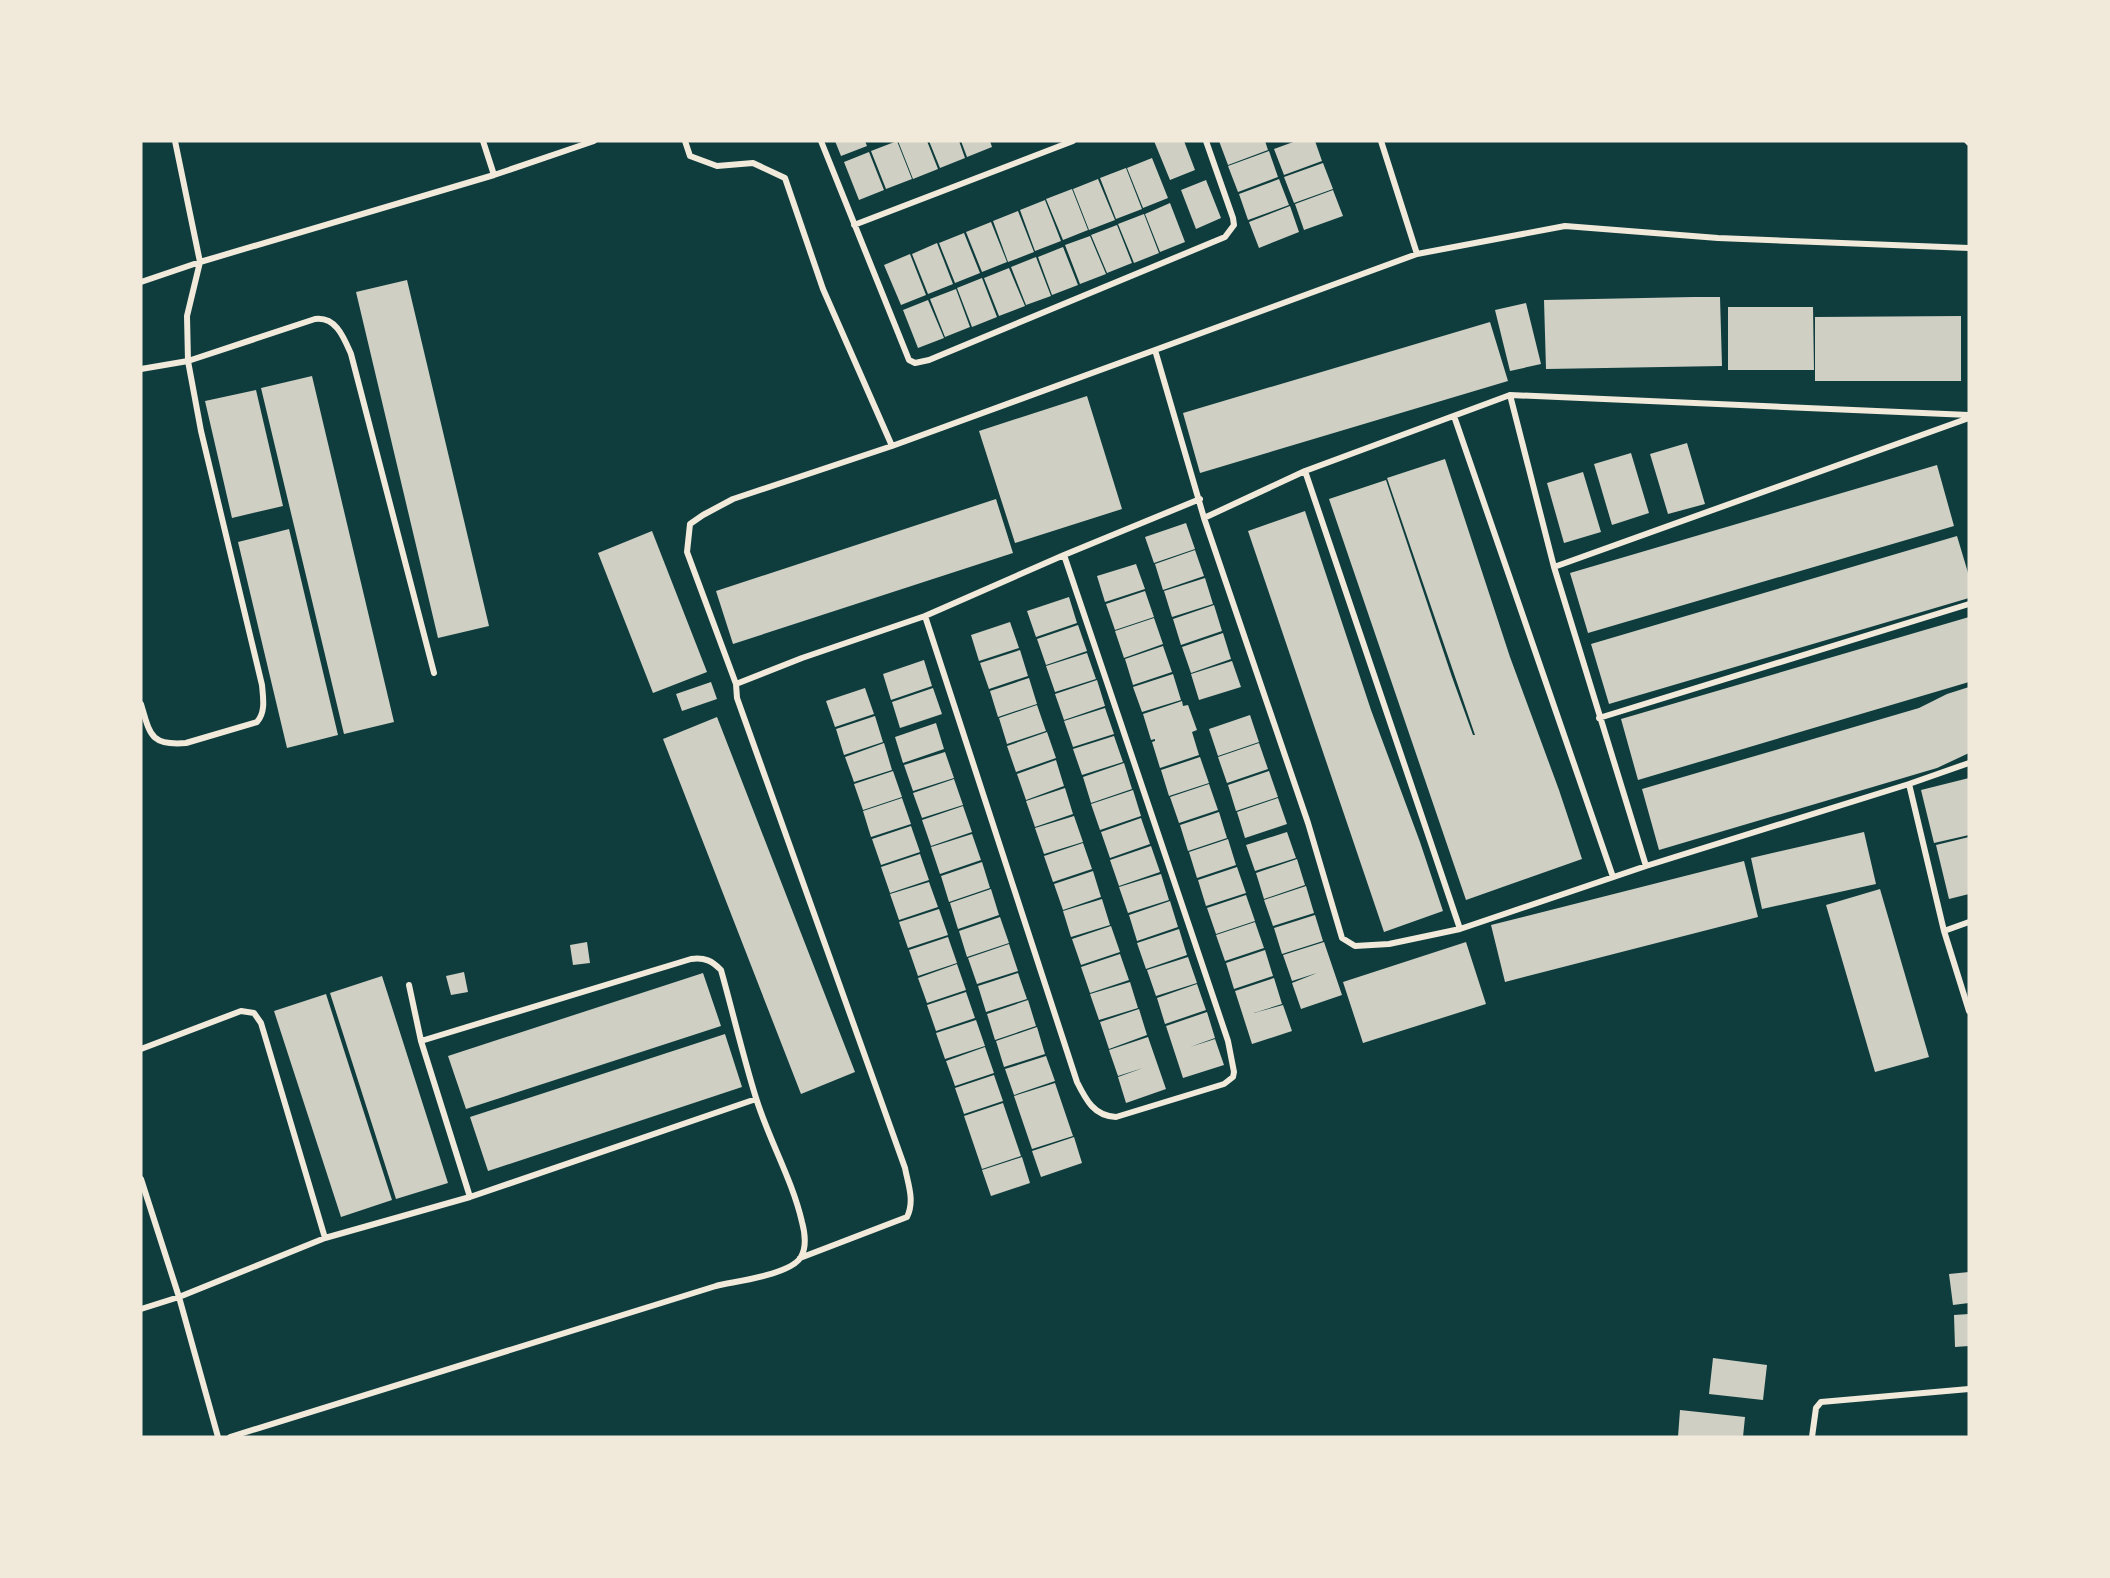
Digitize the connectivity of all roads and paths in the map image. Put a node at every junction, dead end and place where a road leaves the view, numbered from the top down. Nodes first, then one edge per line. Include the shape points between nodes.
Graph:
1 (175, 141) edge
2 (483, 141) edge
3 (594, 141) edge
4 (685, 141) edge
5 (821, 141) edge
6 (1073, 141) edge
7 (1206, 141) edge
8 (1381, 141) edge
9 (494, 175) junction
10 (854, 225) junction
11 (1969, 248) edge
12 (1417, 254) junction
13 (200, 262) junction
14 (141, 282) edge
15 (1155, 350) junction
16 (188, 361) junction
17 (141, 369) edge
18 (1510, 395) junction
19 (1454, 416) junction
20 (1969, 416) edge
21 (892, 446) junction
22 (1305, 471) junction
23 (1200, 499) junction
24 (1204, 518) junction
25 (1064, 555) junction
26 (1554, 567) junction
27 (1969, 604) edge
28 (925, 616) junction
29 (434, 673) dead end
30 (736, 684) junction
31 (141, 704) edge
32 (1599, 718) junction
33 (1969, 763) edge
34 (1910, 784) junction
35 (1646, 866) junction
36 (1613, 877) junction
37 (1969, 922) edge
38 (1460, 929) junction
39 (1944, 931) junction
40 (409, 985) dead end
41 (1969, 1011) edge
42 (421, 1041) junction
43 (141, 1049) edge
44 (756, 1099) junction
45 (141, 1179) edge
46 (471, 1197) junction
47 (325, 1238) junction
48 (800, 1258) junction
49 (179, 1297) junction
50 (141, 1309) edge
51 (1969, 1389) edge
52 (218, 1437) edge
53 (230, 1437) edge
54 (1812, 1437) edge

1 - 13 street
2 - 9 street
3 - 9 street
4 - 21 street via 690,156 717,166 753,163 785,178 824,289
5 - 10 street
6 - 10 street
7 - 10 street via 1233,218 1234,225 1225,237 929,360 909,360
8 - 12 street
9 - 13 street
11 - 12 street via 1718,238 1565,226
12 - 15 street
13 - 14 street
13 - 16 street via 187,316
15 - 21 street
15 - 23 street
16 - 17 street
16 - 29 street via 315,319 328,319 335,325 351,354
16 - 31 street via 262,685 262,711 257,722 186,743 169,744 151,735
18 - 19 street
18 - 20 street
18 - 26 street
19 - 22 street
19 - 36 street
20 - 26 street
21 - 30 street via 733,499 690,524 687,552
22 - 24 street
22 - 38 street
23 - 24 street
23 - 25 street
24 - 38 street via 1308,823 1342,938 1355,946 1389,944
25 - 28 street
25 - 28 street via 1228,1041 1234,1072 1224,1084 1116,1117 1094,1109 1083,1095
26 - 32 street
27 - 32 street
28 - 30 street
30 - 48 street via 736,698 911,1196 907,1217
32 - 35 street
33 - 34 street
34 - 35 street
34 - 39 street
35 - 36 street
36 - 38 street
37 - 39 street
39 - 41 street
40 - 42 street
42 - 44 street via 703,958 722,970
42 - 46 street
43 - 47 street via 241,1011 254,1013 261,1023
44 - 46 street
44 - 48 street via 802,1219 805,1239
45 - 49 street
46 - 47 street
47 - 49 street
48 - 53 street via 775,1272 716,1286
49 - 50 street
49 - 52 street
51 - 54 street via 1821,1402 1816,1408

